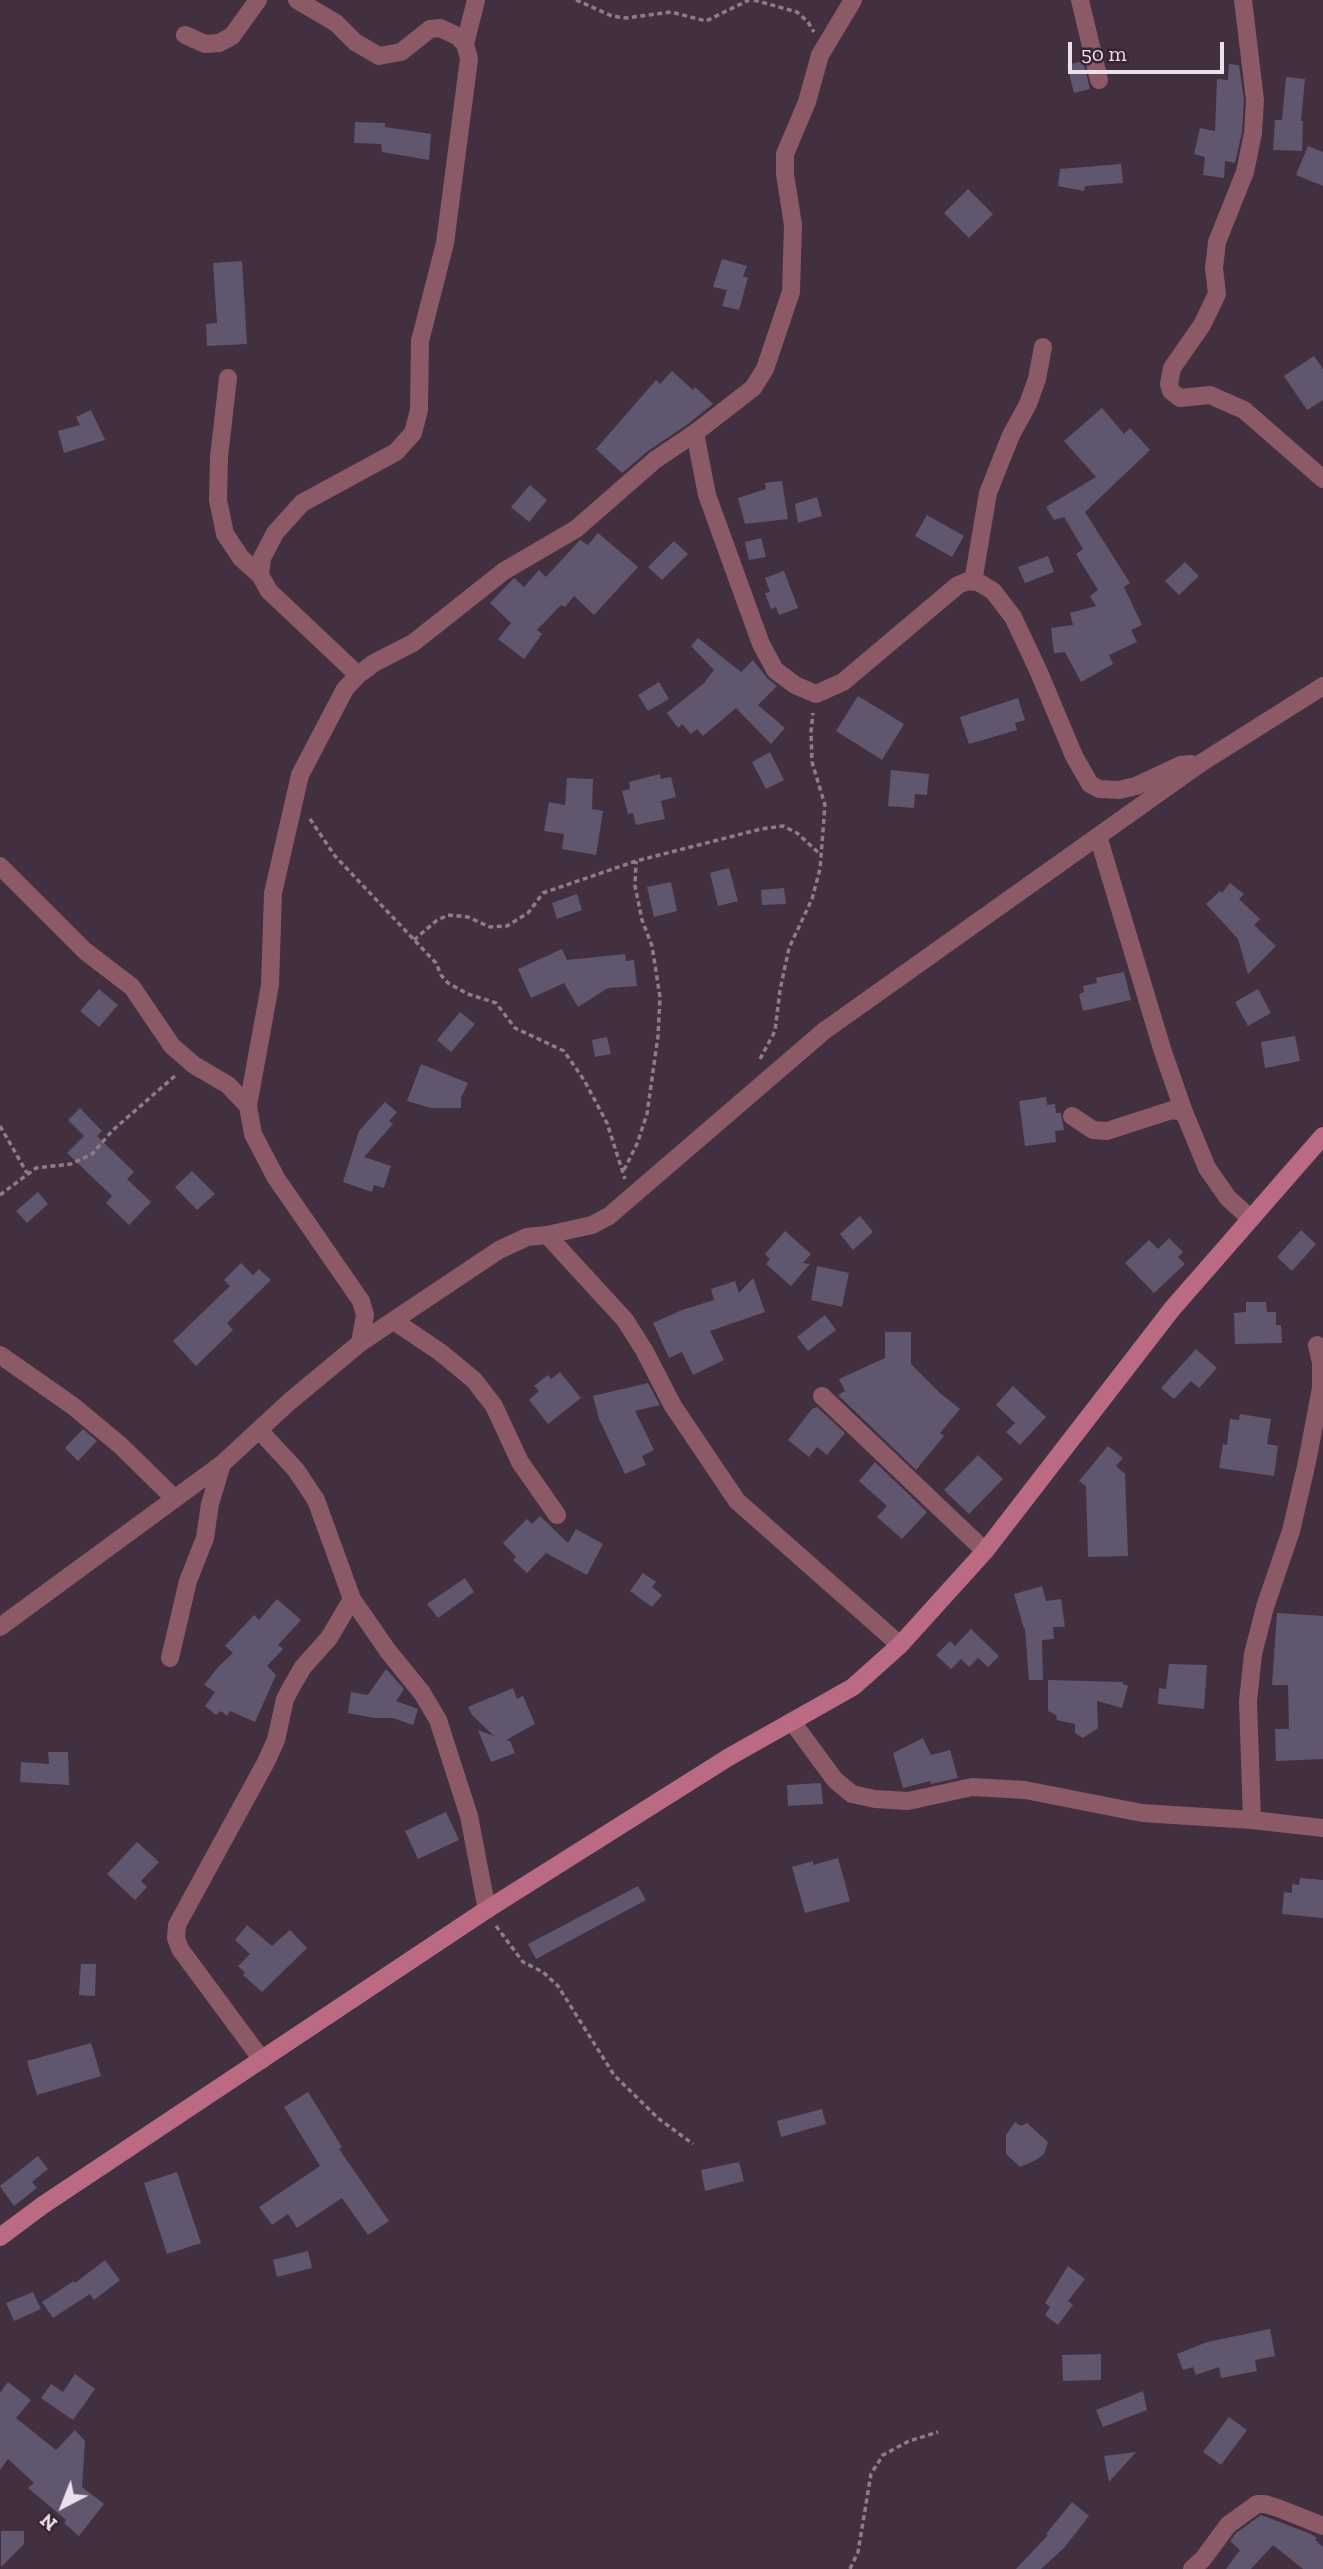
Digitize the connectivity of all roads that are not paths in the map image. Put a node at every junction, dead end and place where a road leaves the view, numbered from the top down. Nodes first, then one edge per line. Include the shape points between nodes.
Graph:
1 (258, 0) edge
2 (297, 0) edge
3 (476, 0) edge
4 (853, 0) edge
5 (1080, 0) edge
6 (1243, 0) edge
7 (185, 35) dead end
8 (465, 44) junction
9 (1099, 80) dead end
10 (1043, 347) dead end
11 (228, 378) dead end
12 (695, 433) junction
13 (1323, 479) edge
14 (260, 575) junction
15 (973, 582) junction
16 (358, 675) junction
17 (1323, 687) edge
18 (1201, 762) junction
19 (1098, 836) junction
20 (0, 866) edge
21 (248, 1106) junction
22 (1184, 1112) junction
23 (1072, 1116) dead end
24 (1323, 1136) edge
25 (1250, 1218) junction
26 (547, 1236) junction
27 (394, 1321) junction
28 (360, 1343) junction
29 (1317, 1345) dead end
30 (0, 1355) edge
31 (822, 1396) dead end
32 (259, 1430) junction
33 (222, 1464) junction
34 (175, 1499) junction
35 (557, 1515) dead end
36 (985, 1550) junction
37 (352, 1599) junction
38 (0, 1627) edge
39 (900, 1645) junction
40 (170, 1658) dead end
41 (793, 1723) junction
42 (1252, 1820) junction
43 (1323, 1828) edge
44 (485, 1911) junction
45 (262, 2060) junction
46 (0, 2237) edge
47 (1323, 2526) edge
48 (1192, 2569) edge

1 - 7 street via 232,36 219,43 205,44
2 - 8 street via 379,55 401,52 430,29 440,28
3 - 8 street
4 - 12 street via 824,48 785,154 793,225 791,292 765,369 753,388
5 - 9 street
6 - 13 street via 1255,100 1253,133 1245,172 1217,242 1217,294 1172,368 1169,384 1180,398 1209,395 1244,411
8 - 14 street via 469,73 445,243 420,341 419,410 413,433 396,452 302,503 275,533 262,558
10 - 15 street via 1028,404 988,493
11 - 14 street via 218,500 225,534
12 - 15 street via 707,495 761,644 775,670 795,685 816,694 843,682 958,585
12 - 16 street via 655,460 576,530 504,571 413,643
14 - 16 street via 282,606
15 - 18 street via 993,591 1013,617 1090,784 1119,790 1181,765
16 - 21 street via 345,689 300,775 292,804 273,894 270,985
17 - 18 street
18 - 19 street
19 - 22 street
19 - 26 street via 824,1031 610,1216 592,1226
20 - 21 street via 85,951 132,987 172,1046 228,1085
21 - 28 street via 253,1134 276,1178 361,1301 365,1315
22 - 23 street via 1172,1110 1107,1131 1093,1130
22 - 25 street via 1207,1168 1228,1198
24 - 25 street
25 - 36 street via 1111,1385
26 - 27 street via 527,1237 499,1250
26 - 39 street via 625,1320 673,1406 737,1500
27 - 28 street
27 - 35 street via 474,1380 494,1406 520,1462
28 - 32 street
29 - 42 street via 1321,1388 1307,1462 1253,1654 1248,1701
30 - 34 street via 73,1406
31 - 36 street
32 - 33 street
32 - 37 street via 316,1500
33 - 34 street
33 - 40 street
34 - 38 street
36 - 39 street
37 - 44 street via 438,1720 469,1816
37 - 45 street via 285,1699 267,1762 177,1925 180,1950
39 - 41 street via 853,1687
41 - 42 street via 835,1780 852,1794 874,1799 908,1801 972,1787 1024,1790 1142,1813
41 - 44 street via 729,1757
42 - 43 street
44 - 45 street
45 - 46 street
47 - 48 street via 1257,2504 1228,2525

